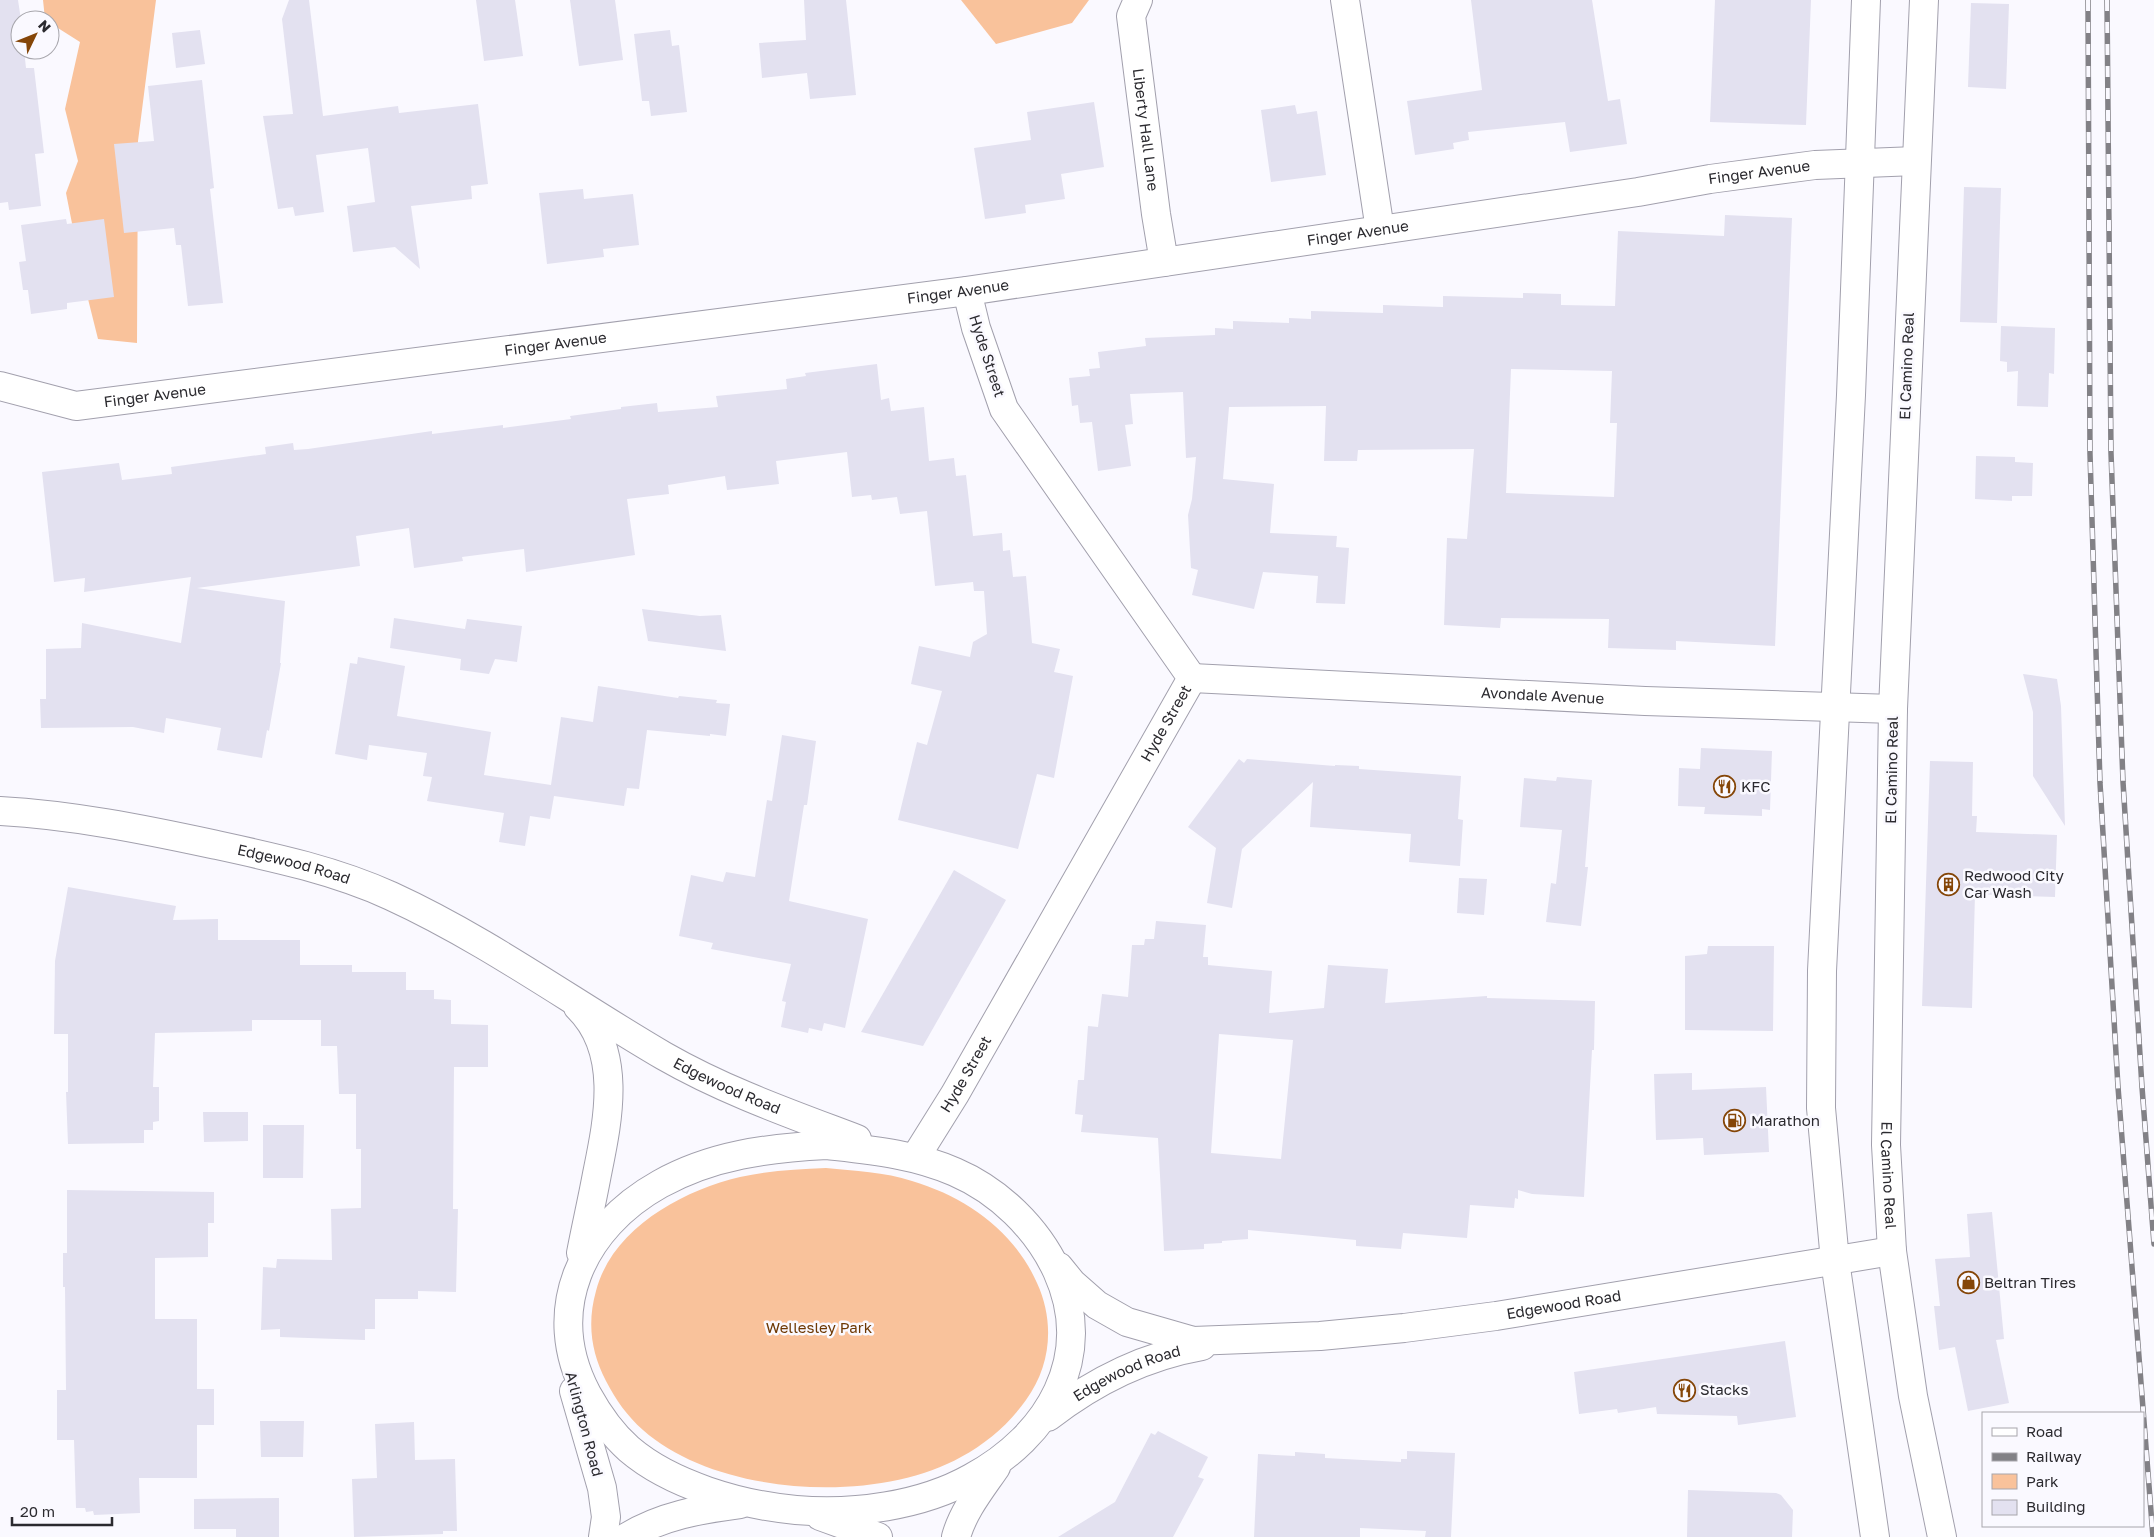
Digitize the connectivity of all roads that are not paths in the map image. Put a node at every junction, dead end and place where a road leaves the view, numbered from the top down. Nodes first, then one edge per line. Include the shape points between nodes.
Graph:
1 (1138, 0) edge
2 (1345, 0) edge
3 (1866, 0) edge
4 (1924, 0) edge
5 (1916, 161) junction
6 (1861, 165) junction
7 (1380, 230) junction
8 (1164, 262) junction
9 (967, 291) junction
10 (0, 386) edge
11 (1192, 678) junction
12 (1836, 705) junction
13 (1893, 708) junction
14 (0, 811) edge
15 (562, 992) junction
16 (909, 1157) junction
17 (1892, 1251) junction
18 (1048, 1252) junction
19 (1835, 1261) junction
20 (578, 1271) junction
21 (567, 1310) junction
22 (1233, 1340) junction
23 (1033, 1429) junction
24 (1004, 1456) junction
25 (749, 1503) junction
26 (797, 1510) junction
27 (1871, 1530) edge
28 (603, 1537) edge
29 (627, 1537) edge
30 (878, 1537) edge
31 (956, 1537) edge
32 (1942, 1537) edge

1 - 8 street, Liberty Hall Lane via 1131,16
2 - 7 street
3 - 6 street
4 - 5 street, El Camino Real
5 - 6 street, Finger Avenue
5 - 13 street, El Camino Real
6 - 7 street, Finger Avenue via 1814,165 1710,179
6 - 12 street
7 - 8 street, Finger Avenue
8 - 9 street, Finger Avenue
9 - 10 street, Finger Avenue via 76,406
9 - 11 street, Hyde Street via 1004,409
11 - 12 street, Avondale Avenue via 1645,701
11 - 16 street, Hyde Street via 955,1094
12 - 13 street, Avondale Avenue
12 - 19 street via 1822,971 1821,1098
13 - 17 street, El Camino Real via 1886,1145
14 - 15 street, Edgewood Road via 51,814 116,825 259,854 328,872 390,895
15 - 16 street, Edgewood Road via 664,1056 750,1100
15 - 20 street, Edgewood Road via 596,1030 608,1080 608,1118
16 - 18 street via 956,1172 992,1193 1023,1221
16 - 20 street via 826,1145 734,1155 696,1167 658,1185 627,1207 599,1234
17 - 19 street, Edgewood Road
17 - 32 street, El Camino Real via 1913,1396
18 - 22 street, Edgewood Road via 1072,1283 1097,1305 1127,1322 1192,1341
18 - 23 street via 1064,1288 1071,1325 1070,1362 1056,1397
19 - 22 street, Edgewood Road via 1496,1316 1320,1336
19 - 27 street
20 - 21 street
21 - 25 street via 569,1348 580,1381 600,1418 629,1449 667,1473 704,1490
21 - 28 street, Arlington Road via 568,1361 577,1405 602,1488 606,1517
22 - 23 street, Edgewood Road via 1159,1356 1126,1369 1087,1390
23 - 24 street
24 - 26 street via 970,1479 930,1495 888,1505
24 - 31 street via 976,1496
25 - 26 street
25 - 29 street via 693,1510
26 - 30 street via 842,1522

